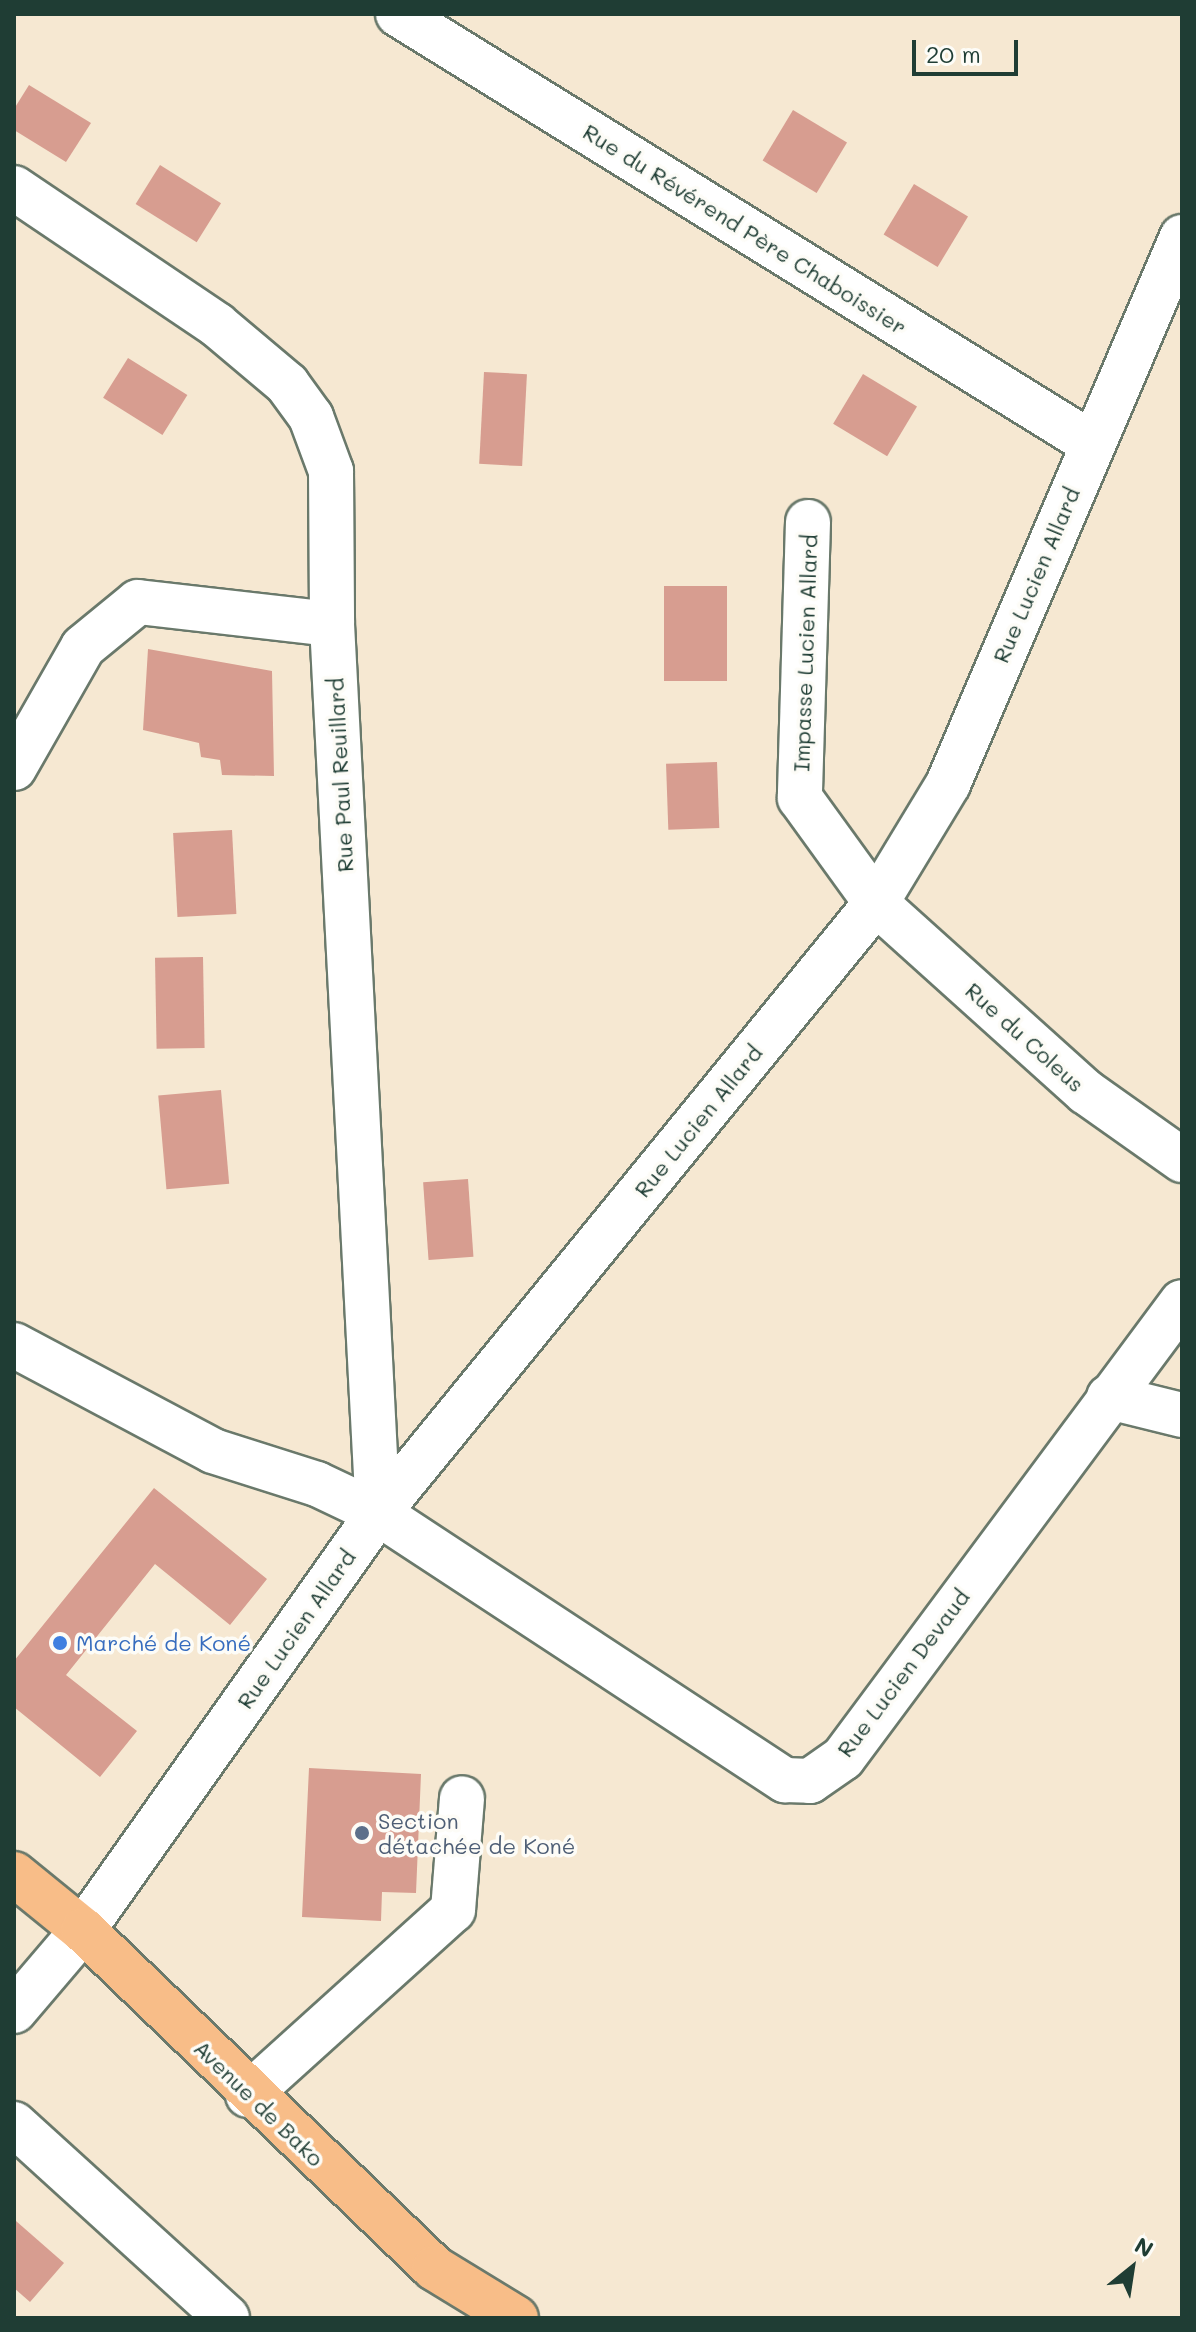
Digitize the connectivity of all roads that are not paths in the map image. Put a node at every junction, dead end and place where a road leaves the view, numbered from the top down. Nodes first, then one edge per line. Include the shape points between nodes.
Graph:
1 (398, 14) edge
2 (14, 188) edge
3 (1182, 237) edge
4 (1091, 443) junction
5 (808, 522) dead end
6 (332, 624) junction
7 (14, 768) edge
8 (876, 903) junction
9 (1182, 1160) edge
10 (1182, 1302) edge
11 (14, 1345) edge
12 (1109, 1397) junction
13 (1182, 1415) edge
14 (378, 1513) junction
15 (462, 1798) dead end
16 (14, 1874) edge
17 (83, 1930) junction
18 (14, 2011) edge
19 (248, 2095) junction
20 (14, 2124) edge
21 (227, 2318) edge
22 (516, 2318) edge

1 - 4 street, Rue du Révérend Père Chaboissier
2 - 6 street, Rue Paul Reuillard via 217,325 287,384 311,417 331,471
3 - 4 street, Rue Lucien Allard
4 - 8 street, Rue Lucien Allard via 948,784
5 - 8 street, Impasse Lucien Allard via 800,798
6 - 7 street via 138,602 83,647
6 - 14 street, Rue Paul Reuillard
8 - 9 street, Rue du Coleus via 1086,1092
8 - 14 street, Rue Lucien Allard
10 - 12 street, Rue Lucien Devaud
11 - 14 street, Rue Lucien Devaud via 213,1451 317,1484
12 - 13 street
12 - 14 street, Rue Lucien Devaud via 843,1758 810,1781 785,1780
14 - 17 street, Rue Lucien Allard
15 - 19 street via 453,1910
16 - 17 main road, Avenue de Bako
17 - 18 street, Rue Lucien Allard
17 - 19 main road, Avenue de Bako
19 - 22 main road, Avenue de Bako via 434,2268
20 - 21 street

